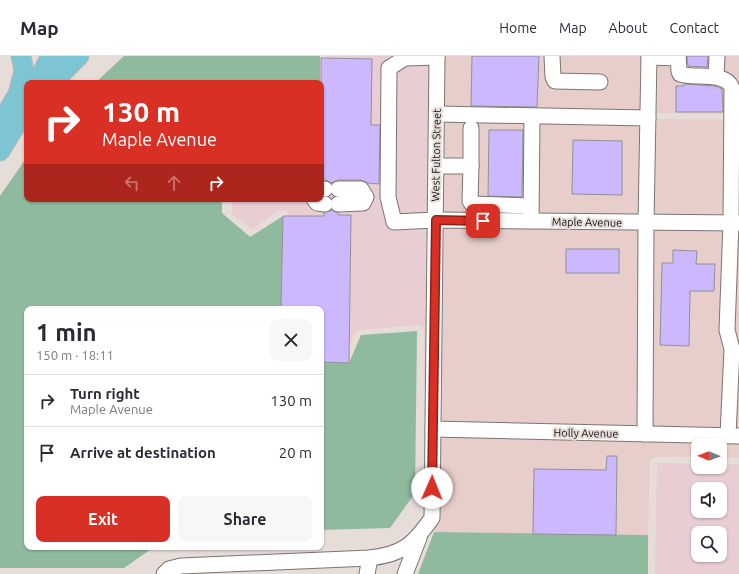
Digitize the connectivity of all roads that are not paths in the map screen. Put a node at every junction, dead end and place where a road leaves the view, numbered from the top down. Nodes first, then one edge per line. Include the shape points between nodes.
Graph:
1 (21, 56) edge
2 (34, 56) edge
3 (55, 56) edge
4 (552, 56) edge
5 (717, 56) edge
6 (77, 57) edge
7 (437, 57) edge
8 (649, 57) edge
9 (678, 57) edge
10 (716, 76) junction
11 (38, 80) edge
12 (58, 80) edge
13 (600, 82) dead end
14 (24, 110) edge
15 (437, 114) junction
16 (532, 116) junction
17 (648, 118) junction
18 (0, 124) edge
19 (24, 128) edge
20 (471, 128) dead end
21 (0, 151) edge
22 (0, 166) edge
23 (436, 166) junction
24 (470, 166) junction
25 (327, 196) edge
26 (388, 197) junction
27 (531, 206) junction
28 (436, 220) junction
29 (531, 221) junction
30 (646, 223) junction
31 (735, 223) edge
32 (433, 429) junction
33 (645, 434) junction
34 (734, 436) edge
35 (420, 536) junction
36 (370, 558) junction
37 (164, 574) edge
38 (366, 574) edge
39 (405, 574) edge

1 - 18 main road via 24,71 18,94
2 - 3 main road
3 - 11 main road via 47,63
4 - 13 street via 555,82
5 - 10 street
6 - 12 main road
7 - 15 street, West Fulton Street
7 - 26 street via 405,58 389,68
8 - 9 street
8 - 17 street
9 - 10 street via 680,74
10 - 31 street via 732,88
14 - 21 main road
15 - 16 street
15 - 23 street, West Fulton Street
16 - 17 street
16 - 27 street
17 - 30 street
19 - 22 main road
20 - 24 street
23 - 24 street
23 - 28 street, West Fulton Street
24 - 27 street via 472,204
25 - 26 street via 363,203 366,197
26 - 28 street, Maple Avenue via 394,222
27 - 29 street
28 - 29 street, Maple Avenue
28 - 32 street, West Fulton Street
29 - 30 street, Maple Avenue
30 - 31 street, Maple Avenue
30 - 33 street
31 - 34 street via 727,330 732,349
32 - 33 street, Holly Avenue
32 - 35 street, West Fulton Street via 432,518
33 - 34 street, Holly Avenue
35 - 36 street via 405,548 387,556
35 - 39 street
36 - 37 street via 181,566 169,569
36 - 38 street

